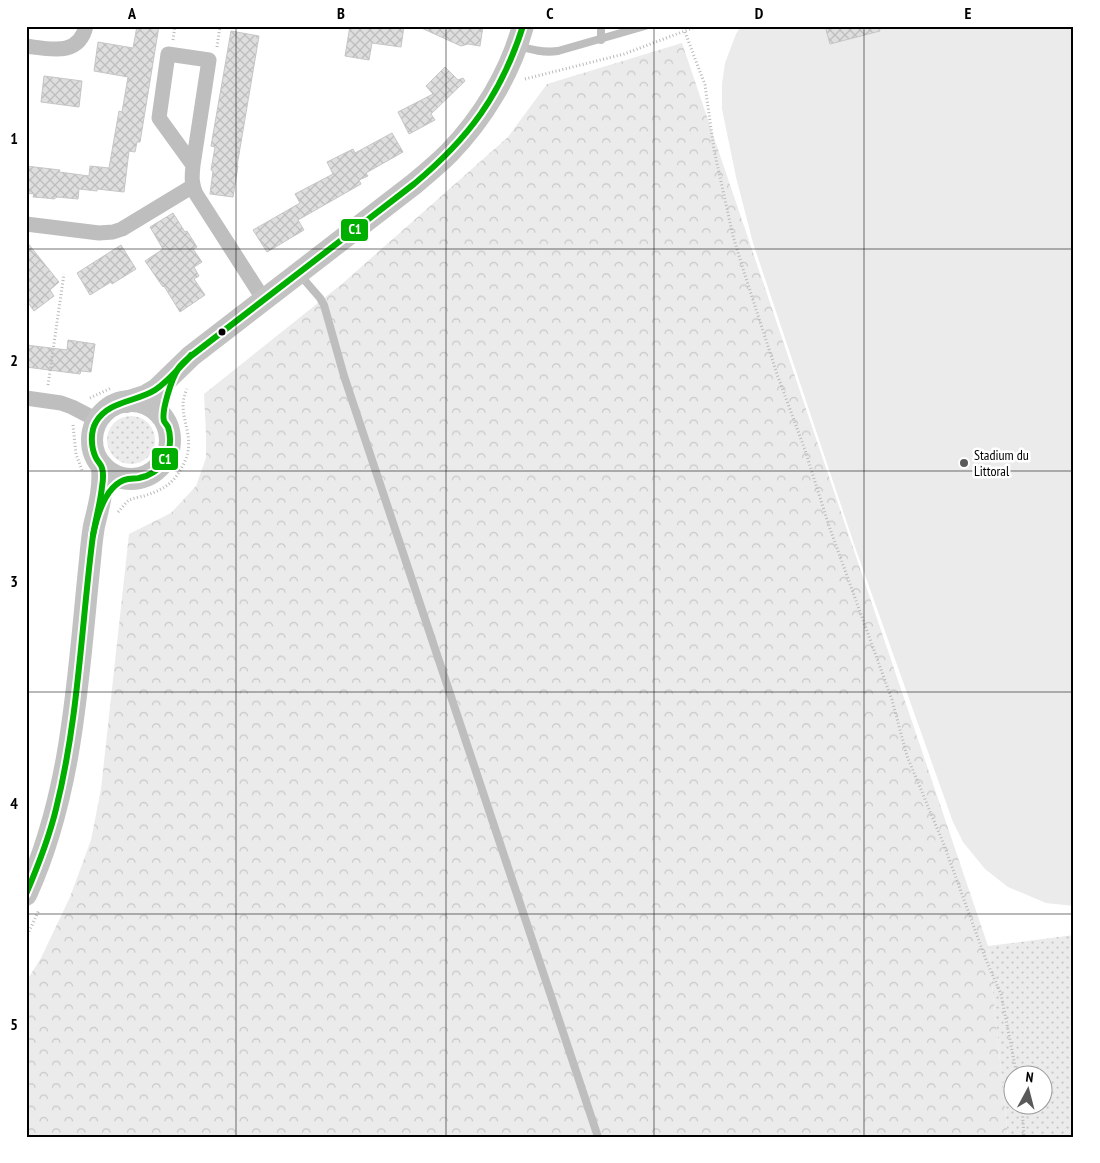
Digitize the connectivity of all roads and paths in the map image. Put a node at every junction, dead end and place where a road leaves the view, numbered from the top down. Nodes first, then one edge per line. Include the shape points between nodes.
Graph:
1 (86, 26) edge
2 (601, 26) edge
3 (645, 26) edge
4 (698, 26) edge
5 (685, 32) junction
6 (520, 36) edge
7 (601, 40) junction
8 (26, 46) edge
9 (522, 80) dead end
10 (194, 165) junction
11 (193, 186) junction
12 (26, 224) edge
13 (299, 273) junction
14 (64, 274) dead end
15 (264, 300) junction
16 (178, 369) junction
17 (188, 389) dead end
18 (26, 398) edge
19 (46, 400) junction
20 (126, 402) junction
21 (98, 420) junction
22 (164, 420) junction
23 (102, 466) junction
24 (128, 479) junction
25 (106, 517) junction
26 (26, 895) edge
27 (1015, 1066) edge
28 (1023, 1116) edge
29 (598, 1137) edge
30 (1024, 1137) edge

1 - 8 street via 80,40 66,49
2 - 7 lane
3 - 7 lane
4 - 5 path
5 - 9 path via 624,54
5 - 27 path via 705,85 714,150 744,272 829,526 892,700 908,756 1001,994
6 - 7 lane via 535,51 550,52
6 - 13 street via 492,96 450,152
10 - 10 street via 209,60 168,54 159,118
10 - 11 street
11 - 12 street via 114,232
11 - 15 street
13 - 15 street
13 - 29 lane via 324,304 344,376
14 - 19 path
15 - 16 street
16 - 20 street via 150,393
16 - 22 street via 168,393
17 - 25 path via 182,408 188,452 173,482 154,493 129,500 118,512
18 - 19 street
19 - 21 street via 72,407
20 - 21 street via 116,404
20 - 22 street via 149,406
21 - 23 street via 92,446
22 - 24 street via 170,443 163,462 151,474
23 - 24 street via 115,476
23 - 25 street
24 - 25 street via 117,484 107,497
25 - 26 street via 92,540 67,765 41,860
28 - 30 path

